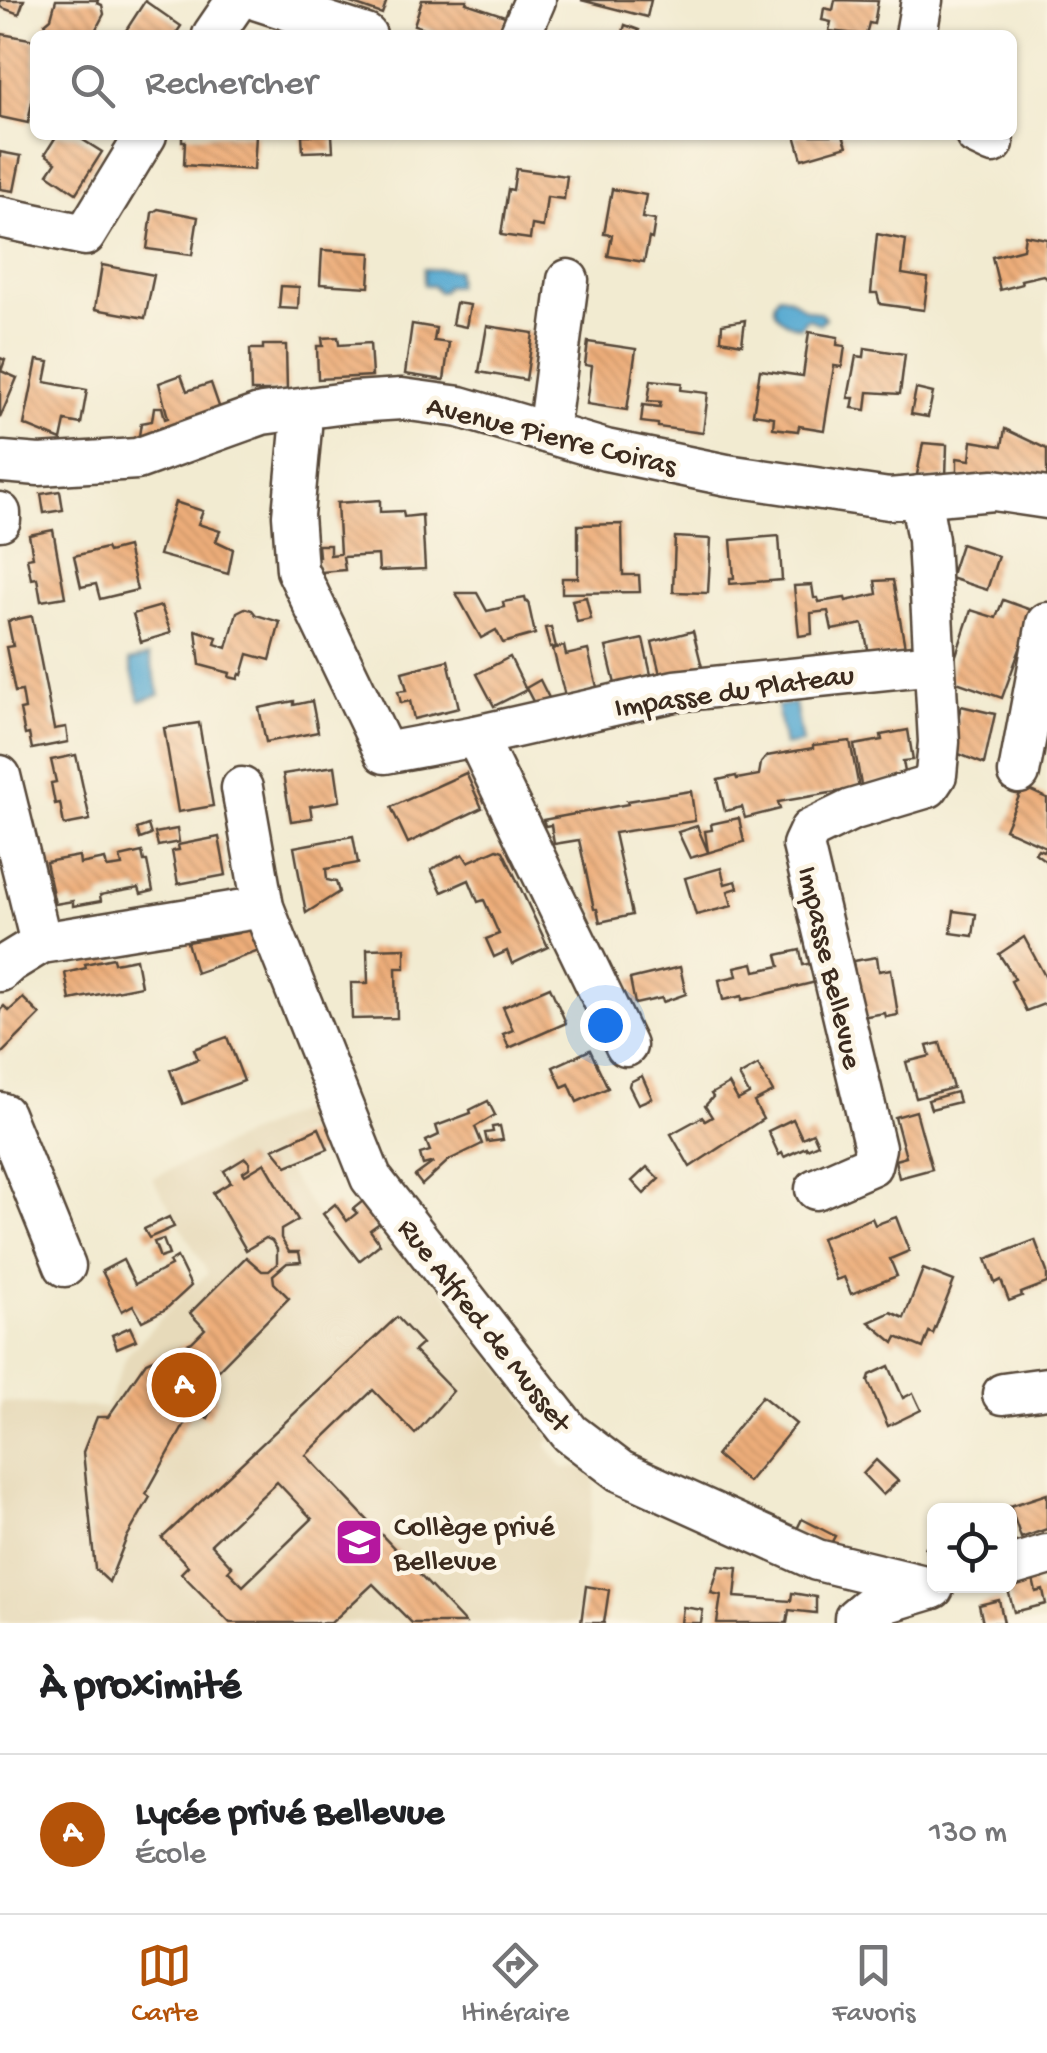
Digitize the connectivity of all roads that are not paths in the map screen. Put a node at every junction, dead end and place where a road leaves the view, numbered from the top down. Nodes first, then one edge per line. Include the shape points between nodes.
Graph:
1 (237, 0) edge
2 (258, 0) edge
3 (535, 0) edge
4 (922, 0) edge
5 (216, 30) edge
6 (351, 30) edge
7 (522, 30) edge
8 (917, 30) edge
9 (143, 140) edge
10 (0, 217) edge
11 (568, 280) dead end
12 (297, 411) junction
13 (548, 433) junction
14 (1, 459) edge
15 (920, 496) junction
16 (1047, 498) edge
17 (1047, 623) edge
18 (934, 664) junction
19 (476, 736) junction
20 (1019, 773) dead end
21 (0, 776) edge
22 (242, 788) dead end
23 (263, 907) junction
24 (41, 943) junction
25 (0, 971) edge
26 (626, 1046) dead end
27 (0, 1113) edge
28 (816, 1189) dead end
29 (65, 1266) dead end
30 (1047, 1388) edge
31 (1003, 1394) dead end
32 (1047, 1555) edge
33 (1017, 1564) edge
34 (927, 1585) edge
35 (927, 1590) edge
36 (854, 1623) edge

1 - 5 street
2 - 6 street
3 - 7 street
4 - 8 street
9 - 10 street via 85,235
11 - 13 street
12 - 13 street, Avenue Pierre Coiras via 402,398
12 - 14 street, Avenue Pierre Coiras via 262,414 137,459 39,465
12 - 19 street, Impasse du Plateau via 296,570 385,752
13 - 15 street, Avenue Pierre Coiras via 727,475 890,499
15 - 16 street, Avenue Pierre Coiras via 994,490
15 - 18 street, Impasse Bellevue
17 - 20 street
18 - 19 street, Impasse du Plateau via 674,691
18 - 28 street, Impasse Bellevue via 939,742 928,787 851,810 810,830 803,845 875,1148 871,1165
19 - 26 street
21 - 24 street
22 - 23 street, Rue Alfred de Musset
23 - 24 street
23 - 34 street, Rue Alfred de Musset via 371,1178 570,1433 620,1472 816,1560
24 - 25 street
27 - 29 street
30 - 31 street
32 - 33 street
35 - 36 street via 867,1608

